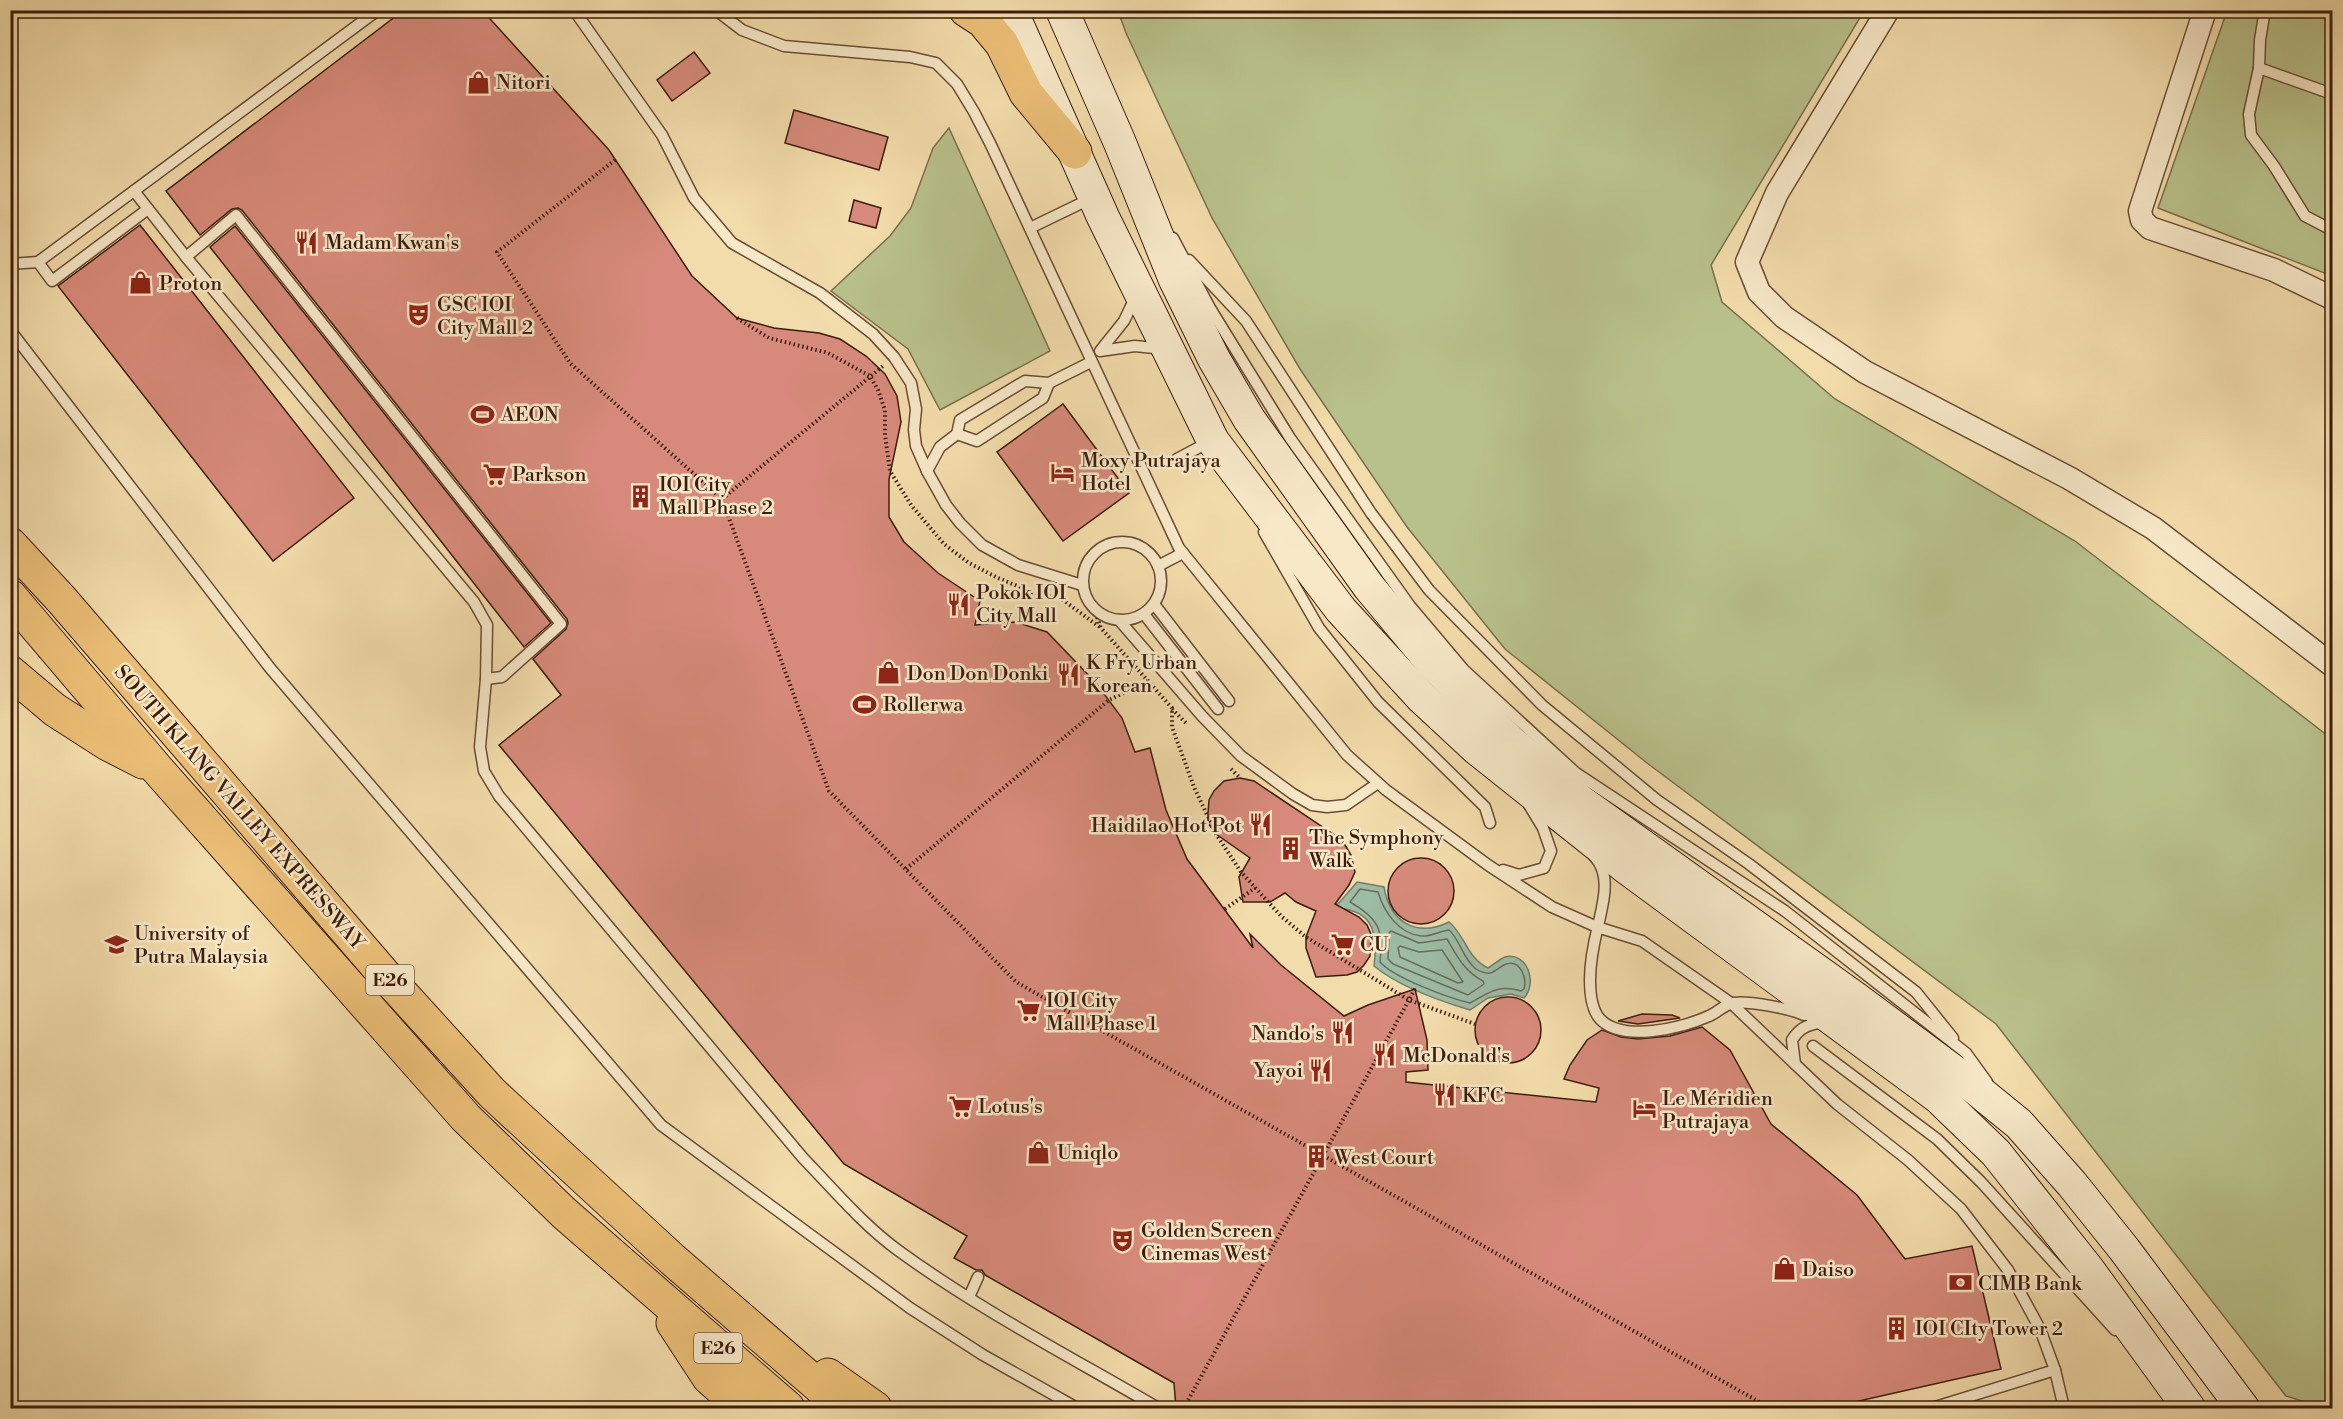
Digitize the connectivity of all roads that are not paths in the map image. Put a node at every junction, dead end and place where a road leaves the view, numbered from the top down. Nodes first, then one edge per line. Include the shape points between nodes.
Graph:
1 (378, 10) edge
2 (574, 10) edge
3 (716, 10) edge
4 (966, 10) edge
5 (1011, 10) edge
6 (1062, 10) edge
7 (1888, 10) edge
8 (2205, 10) edge
9 (2265, 10) edge
10 (2259, 68) junction
11 (2332, 94) edge
12 (1120, 143) junction
13 (1075, 152) junction
14 (134, 191) junction
15 (1094, 198) junction
16 (148, 209) junction
17 (1030, 228) junction
18 (2332, 230) edge
19 (1181, 251) junction
20 (186, 257) junction
21 (38, 262) junction
22 (10, 264) edge
23 (1138, 292) junction
24 (2332, 298) edge
25 (10, 330) edge
26 (1166, 349) junction
27 (1091, 362) junction
28 (1049, 383) junction
29 (957, 434) junction
30 (1213, 441) junction
31 (1177, 459) dead end
32 (927, 471) junction
33 (1254, 514) dead end
34 (1260, 524) dead end
35 (10, 533) edge
36 (10, 544) edge
37 (1183, 553) junction
38 (1158, 566) junction
39 (1082, 585) junction
40 (10, 596) edge
41 (61, 599) junction
42 (1154, 604) junction
43 (1144, 614) junction
44 (1119, 620) junction
45 (2332, 665) edge
46 (10, 672) edge
47 (486, 679) junction
48 (1229, 701) dead end
49 (1218, 709) dead end
50 (1477, 749) junction
51 (158, 770) junction
52 (1378, 783) junction
53 (1528, 804) junction
54 (1490, 823) dead end
55 (1488, 865) junction
56 (1597, 927) junction
57 (1731, 1003) junction
58 (1819, 1023) junction
59 (1813, 1046) dead end
60 (1966, 1053) junction
61 (1878, 1055) junction
62 (1795, 1064) junction
63 (2019, 1124) junction
64 (978, 1277) dead end
65 (649, 1287) junction
66 (969, 1297) junction
67 (752, 1329) junction
68 (2055, 1370) junction
69 (742, 1408) edge
70 (788, 1408) edge
71 (844, 1408) edge
72 (875, 1408) edge
73 (1077, 1408) edge
74 (1158, 1408) edge
75 (1932, 1408) edge
76 (2064, 1408) edge
77 (2187, 1408) edge
78 (2243, 1408) edge

1 - 14 lane
2 - 32 lane via 662,135 694,198 732,243 820,293 873,334 894,357 911,383 916,446
3 - 17 lane via 742,30 784,46 910,57 936,63 957,84 974,112
4 - 13 main road via 983,21 1002,44 1026,93
5 - 13 street
6 - 12 street
7 - 45 street via 1777,193 1747,262 1760,292 1784,317 1865,372 2069,478 2153,528
8 - 24 street via 2140,211 2142,220 2150,228 2274,270
9 - 10 lane
10 - 11 lane
10 - 18 lane via 2249,114 2251,135 2305,216
12 - 19 lane
12 - 63 street via 1179,290 1250,419 1369,587 1433,663 1511,742 1580,801 1864,1004
13 - 15 street
14 - 16 lane
14 - 21 lane
15 - 17 lane
15 - 23 street
16 - 20 lane
16 - 21 lane via 52,281
17 - 27 lane
19 - 60 lane via 1246,321 1371,513 1429,590 1568,727 1657,800 1749,864 1916,992
19 - 60 lane via 1210,308 1290,438 1410,606 1464,670 1576,773 1785,912
20 - 47 lane via 474,602 487,625
20 - 47 lane via 236,215 561,624 502,677
21 - 22 lane
23 - 26 street
23 - 26 lane via 1124,321 1100,351 1135,346
25 - 73 lane via 270,668 661,1125 910,1308
26 - 30 street
27 - 28 lane
27 - 37 lane
28 - 29 lane via 1025,381 960,420
28 - 29 lane via 1043,398 977,441
29 - 32 lane via 940,447
30 - 31 lane
30 - 33 lane
30 - 50 street via 1341,610 1421,697
32 - 39 lane via 960,524 982,545 1018,565
34 - 54 lane via 1319,628 1378,702 1485,807
35 - 41 main road
36 - 41 main road, SOUTH KLANG VALLEY EXPRESSWAY / E26
37 - 38 lane
37 - 52 lane via 1347,755
38 - 39 lane via 1152,555 1131,542 1106,544 1087,561
38 - 42 lane via 1160,592
39 - 44 lane via 1094,609
40 - 51 main road, SOUTH KLANG VALLEY EXPRESSWAY / E26
41 - 67 main road, SOUTH KLANG VALLEY EXPRESSWAY / E26 via 383,973 492,1093
42 - 43 lane
42 - 48 lane
43 - 44 lane
43 - 49 lane
44 - 52 lane via 1240,756 1293,794 1312,805 1346,805
46 - 51 main road via 55,710
47 - 66 lane via 480,747 484,771 499,796 854,1212 898,1250
50 - 53 lane
50 - 61 street via 1624,866
51 - 65 main road, SOUTH KLANG VALLEY EXPRESSWAY / E26 via 466,1118 564,1213
52 - 55 lane
53 - 55 lane via 1551,851 1544,868 1519,875
53 - 56 lane via 1596,858 1605,878 1604,906
55 - 56 lane via 1552,907
56 - 57 lane via 1642,942
56 - 57 lane via 1590,977 1591,999 1600,1019 1623,1031 1656,1031 1709,1016
57 - 58 lane via 1790,1008
57 - 62 lane
58 - 61 lane
58 - 62 lane via 1806,1025 1792,1040
59 - 77 lane via 1938,1139
60 - 63 lane
61 - 77 street via 1938,1097 1996,1153 2088,1269
62 - 68 lane via 1961,1209 2008,1270 2040,1329
63 - 78 street via 2124,1249
64 - 66 lane
65 - 69 main road via 709,1378
65 - 70 main road, SOUTH KLANG VALLEY EXPRESSWAY / E26
66 - 74 lane
67 - 71 main road, SOUTH KLANG VALLEY EXPRESSWAY / E26
67 - 72 main road
68 - 75 lane
68 - 76 lane

